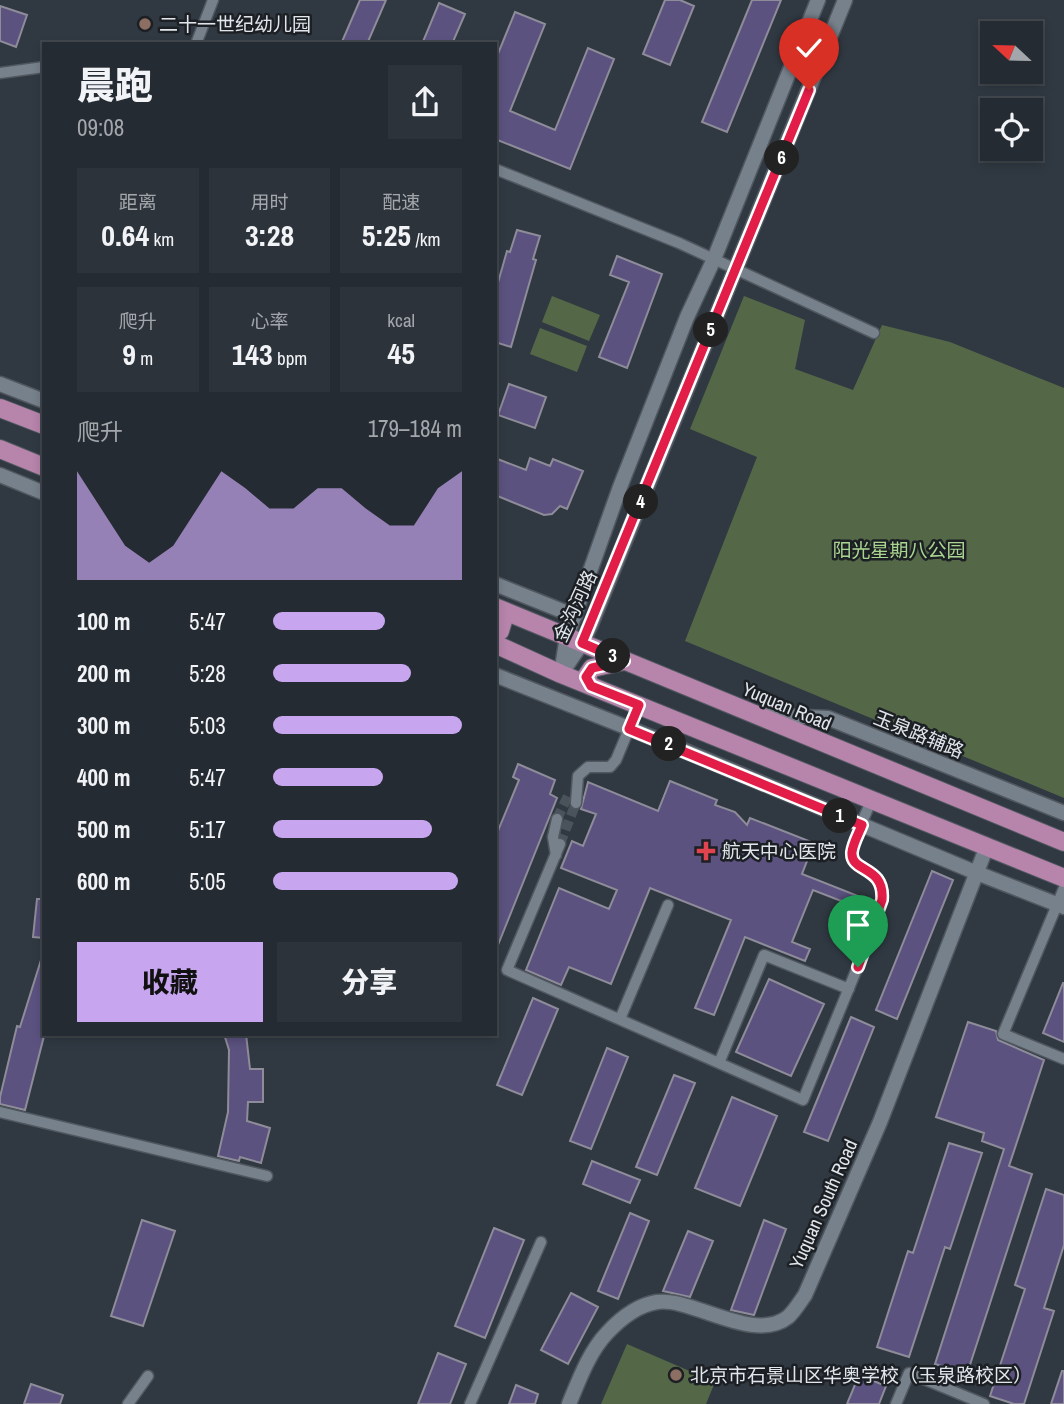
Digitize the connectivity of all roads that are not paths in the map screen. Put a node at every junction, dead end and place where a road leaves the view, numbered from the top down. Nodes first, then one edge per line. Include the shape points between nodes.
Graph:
1 (213, 0) edge
2 (818, 0) edge
3 (845, 0) edge
4 (197, 42) edge
5 (42, 67) edge
6 (0, 73) edge
7 (497, 170) edge
8 (714, 259) junction
9 (737, 269) junction
10 (874, 333) dead end
11 (0, 384) edge
12 (42, 400) edge
13 (0, 408) edge
14 (42, 424) edge
15 (0, 449) edge
16 (42, 466) edge
17 (0, 475) edge
18 (42, 492) edge
19 (497, 585) edge
20 (497, 608) edge
21 (575, 616) junction
22 (497, 632) edge
23 (575, 639) junction
24 (497, 646) edge
25 (624, 661) junction
26 (561, 674) junction
27 (497, 677) edge
28 (591, 686) junction
29 (639, 705) junction
30 (754, 715) junction
31 (629, 729) junction
32 (572, 799) tunnel mouth
33 (872, 799) junction
34 (1064, 813) edge
35 (557, 820) tunnel mouth
36 (862, 825) junction
37 (1064, 842) edge
38 (987, 846) junction
39 (977, 873) junction
40 (1064, 878) edge
41 (1064, 888) edge
42 (668, 905) dead end
43 (1061, 905) edge
44 (849, 989) junction
45 (620, 1019) junction
46 (1064, 1059) edge
47 (719, 1063) junction
48 (0, 1112) edge
49 (267, 1176) dead end
50 (541, 1242) dead end
51 (148, 1376) dead end
52 (128, 1404) edge
53 (470, 1404) edge
54 (569, 1404) edge
55 (896, 1404) edge
56 (984, 1404) edge

1 - 4 street
2 - 8 street, 金沟河路
3 - 9 street, 金沟河路
5 - 6 street
7 - 8 street
8 - 9 street
8 - 21 street, 金沟河路 via 625,475
9 - 10 street
9 - 23 street, 金沟河路
11 - 12 street
13 - 14 main road
15 - 16 main road
17 - 18 street
19 - 21 street
20 - 22 main road via 503,621
20 - 23 main road, Yuquan Road
21 - 23 street, 金沟河路
23 - 25 main road, Yuquan Road
23 - 26 street, 金沟河路
24 - 26 main road
25 - 28 main road via 592,668 586,677
25 - 30 main road, Yuquan Road
26 - 28 main road
27 - 31 street
28 - 29 main road
29 - 31 street
29 - 33 main road
30 - 34 street, 玉泉路辅路 via 828,718
30 - 37 main road, Yuquan Road
31 - 32 street via 610,767 588,767 578,776
31 - 36 street
33 - 36 street
33 - 38 main road
35 - 45 street via 553,837 558,849 507,970
36 - 39 street
36 - 44 street via 852,857 879,878 883,891
38 - 39 street, Yuquan South Road
38 - 40 main road
39 - 43 street
39 - 54 street, Yuquan South Road via 880,1122 805,1295 788,1317 766,1325 742,1323 675,1303 656,1302 627,1314 605,1334
41 - 43 street
42 - 45 street
43 - 46 street via 1003,1034
44 - 47 street via 764,955
44 - 47 street via 803,1100
45 - 47 street
48 - 49 street
50 - 53 street
51 - 52 street
55 - 56 street via 909,1373

